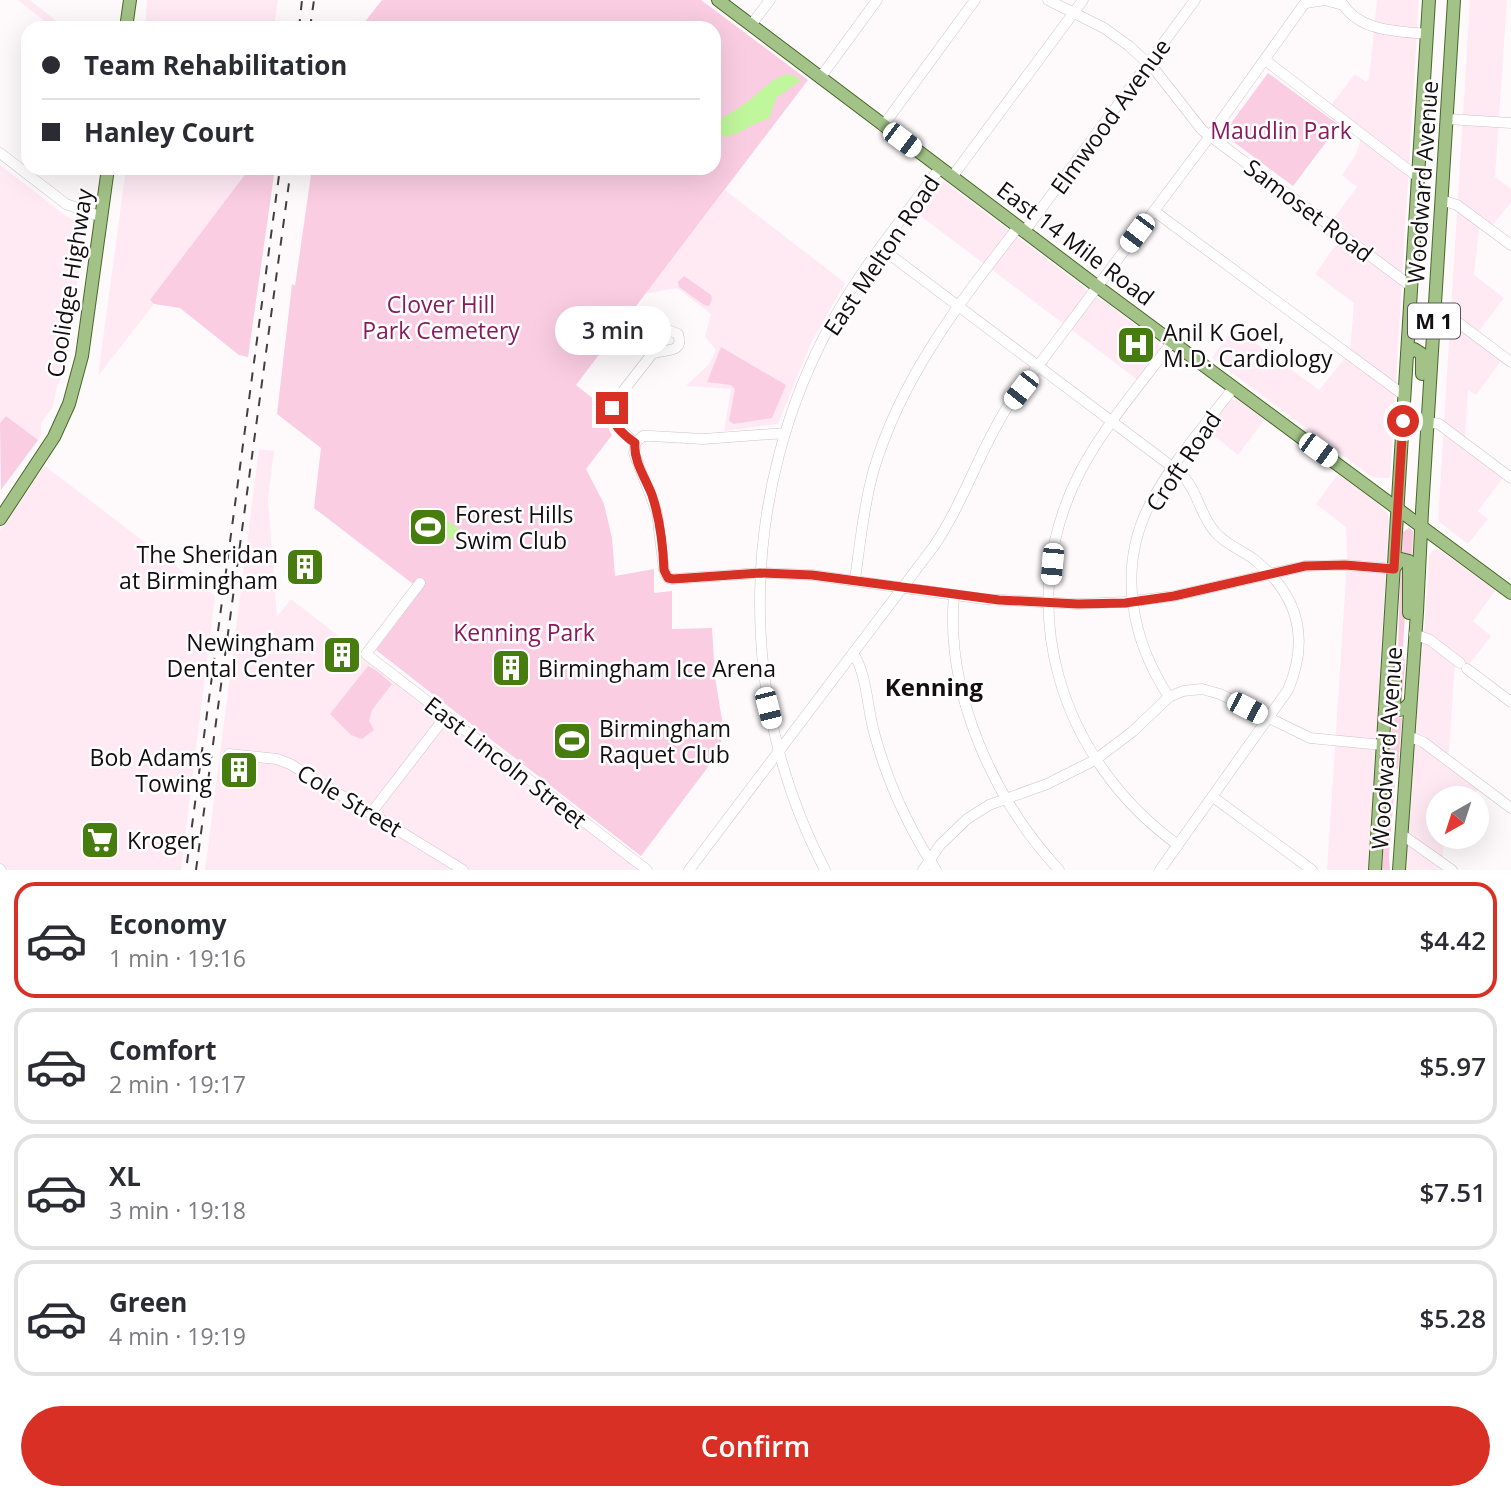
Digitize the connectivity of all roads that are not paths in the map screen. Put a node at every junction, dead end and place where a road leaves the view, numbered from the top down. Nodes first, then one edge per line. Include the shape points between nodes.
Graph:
1 (130, 0) edge
2 (718, 0) edge
3 (770, 0) edge
4 (877, 0) edge
5 (975, 0) edge
6 (1048, 0) edge
7 (1083, 0) edge
8 (1195, 0) edge
9 (1429, 0) edge
10 (1447, 0) edge
11 (1454, 0) edge
12 (1306, 1) edge
13 (1342, 2) edge
14 (1074, 12) junction
15 (127, 21) edge
16 (751, 25) junction
17 (1427, 34) junction
18 (1451, 54) junction
19 (1265, 60) junction
20 (1426, 60) junction
21 (1149, 64) junction
22 (820, 78) junction
23 (1447, 119) junction
24 (1510, 123) edge
25 (883, 126) junction
26 (1210, 136) junction
27 (0, 153) edge
28 (1420, 153) junction
29 (940, 168) junction
30 (21, 169) edge
31 (28, 175) edge
32 (107, 175) edge
33 (952, 177) junction
34 (1419, 178) junction
35 (1441, 200) junction
36 (1154, 211) junction
37 (102, 217) junction
38 (1021, 229) junction
39 (1511, 245) edge
40 (881, 248) junction
41 (1438, 256) junction
42 (1098, 287) junction
43 (1412, 287) junction
44 (958, 306) junction
45 (1434, 310) junction
46 (1172, 342) junction
47 (652, 354) dead end
48 (1407, 354) junction
49 (1511, 362) edge
50 (1038, 366) junction
51 (1234, 387) junction
52 (1405, 396) junction
53 (1112, 422) junction
54 (1427, 422) junction
55 (785, 433) junction
56 (635, 446) junction
57 (1174, 468) junction
58 (27, 476) junction
59 (1511, 478) edge
60 (1424, 482) junction
61 (0, 505) edge
62 (1397, 509) junction
63 (0, 519) edge
64 (1421, 527) junction
65 (1394, 569) junction
66 (1269, 572) junction
67 (760, 573) junction
68 (855, 580) junction
69 (419, 583) dead end
70 (904, 587) junction
71 (1511, 593) edge
72 (954, 595) junction
73 (1132, 602) junction
74 (1049, 604) junction
75 (1390, 626) junction
76 (1414, 634) junction
77 (853, 653) junction
78 (1169, 697) junction
79 (1511, 702) edge
80 (1410, 703) junction
81 (446, 716) junction
82 (1268, 719) junction
83 (1408, 736) junction
84 (1382, 745) junction
85 (779, 751) junction
86 (229, 754) dead end
87 (1095, 760) junction
88 (1381, 777) junction
89 (1213, 797) junction
90 (1005, 799) junction
91 (1511, 808) edge
92 (371, 813) junction
93 (1401, 834) junction
94 (1178, 845) junction
95 (930, 860) junction
96 (1164, 868) edge
97 (463, 870) edge
98 (647, 870) edge
99 (689, 870) edge
100 (825, 870) edge
101 (923, 870) edge
102 (936, 870) edge
103 (1059, 870) edge
104 (1312, 870) edge
105 (1375, 870) edge
106 (1399, 870) edge
107 (1452, 870) edge

1 - 15 main road
2 - 16 main road, East 14 Mile Road
3 - 16 street
4 - 22 street
5 - 25 street
6 - 14 street, Samoset Road
7 - 14 street
8 - 21 street, Elmwood Avenue
9 - 17 main road, Woodward Avenue / M 1
10 - 18 main road via 1444,43
11 - 18 main road, Woodward Avenue / M 1
12 - 13 street
12 - 19 street
13 - 17 street via 1358,19 1374,27
14 - 21 street, Samoset Road via 1109,31
14 - 33 street
16 - 22 main road, East 14 Mile Road
17 - 20 main road, Woodward Avenue / M 1
18 - 23 main road, Woodward Avenue / M 1
19 - 26 street
19 - 34 street
20 - 23 main road via 1430,69 1429,120 1435,125
20 - 28 main road, Woodward Avenue / M 1
21 - 26 street, Samoset Road
21 - 38 street, Elmwood Avenue
22 - 25 main road, East 14 Mile Road
23 - 24 street
23 - 35 main road, Woodward Avenue / M 1
25 - 29 main road, East 14 Mile Road
26 - 36 street
26 - 43 street, Samoset Road
27 - 30 street
28 - 34 main road, Woodward Avenue / M 1
28 - 35 main road via 1429,147 1437,152 1435,182
29 - 33 main road, East 14 Mile Road
29 - 40 street, East Melton Road
31 - 37 street via 66,204
32 - 37 main road, Coolidge Highway
33 - 38 main road, East 14 Mile Road
34 - 41 main road via 1425,186 1420,254 1426,262
34 - 43 main road, Woodward Avenue / M 1
35 - 39 street via 1457,205
35 - 41 main road, Woodward Avenue / M 1
36 - 42 street
36 - 52 street
37 - 58 main road, Coolidge Highway via 82,356 69,404 54,437
38 - 42 main road, East 14 Mile Road
38 - 44 street, Elmwood Avenue
40 - 44 street
40 - 55 street, East Melton Road via 825,336
41 - 45 main road, Woodward Avenue / M 1
42 - 46 main road, East 14 Mile Road
42 - 50 street
43 - 48 main road, Woodward Avenue / M 1
44 - 50 street
44 - 68 street, Elmwood Avenue via 911,378 883,444 868,498
45 - 49 street via 1448,315
45 - 54 main road, Woodward Avenue / M 1
46 - 51 main road, East 14 Mile Road
46 - 53 street
47 - 56 street via 611,412 614,423
48 - 52 main road, Woodward Avenue / M 1
48 - 54 main road via 1414,349 1422,354 1420,410
50 - 53 street
50 - 70 street via 998,422 949,524
51 - 57 street, Croft Road
51 - 62 main road, East 14 Mile Road
52 - 60 main road via 1412,406 1408,473 1412,480
52 - 62 main road, Woodward Avenue / M 1
53 - 57 street
53 - 74 street via 1079,474 1063,514
54 - 59 street via 1439,424
54 - 60 main road, Woodward Avenue / M 1
55 - 56 street via 703,439 643,436
55 - 67 street, East Melton Road via 767,510
56 - 67 street via 657,513 668,578
57 - 66 street via 1192,487 1219,537
57 - 73 street, Croft Road via 1154,496 1140,528 1133,556
58 - 61 main road, Coolidge Highway
58 - 63 main road, Coolidge Highway
60 - 64 main road, Woodward Avenue / M 1
62 - 64 main road, East 14 Mile Road
62 - 65 main road, Woodward Avenue / M 1
64 - 71 main road, East 14 Mile Road
64 - 76 main road, Woodward Avenue / M 1
65 - 66 street via 1327,564
65 - 75 main road, Woodward Avenue / M 1
65 - 76 main road via 1401,559 1409,562 1409,617
66 - 73 street via 1196,592
66 - 82 street via 1290,599 1300,647 1288,690
67 - 68 street
67 - 85 street, East Melton Road via 762,659
68 - 70 street
69 - 81 street, East Lincoln Street via 366,654
70 - 72 street
70 - 77 street
72 - 74 street
72 - 90 street via 955,639 965,701
73 - 74 street
73 - 78 street, Croft Road via 1143,648
74 - 87 street via 1062,689
75 - 80 main road via 1398,635 1394,707 1404,709
75 - 84 main road, Woodward Avenue / M 1
76 - 79 street via 1430,640
76 - 80 main road, Woodward Avenue / M 1
77 - 85 street
77 - 95 street via 885,768
78 - 82 street via 1189,690 1210,691
78 - 87 street
80 - 83 main road, Woodward Avenue / M 1
81 - 92 street
81 - 98 street, East Lincoln Street
82 - 84 street via 1319,740
82 - 89 street
83 - 91 street via 1423,742
83 - 93 main road, Woodward Avenue / M 1
84 - 88 main road, Woodward Avenue / M 1
85 - 99 street
85 - 100 street, East Melton Road
86 - 92 street, Cole Street via 285,761
87 - 90 street via 1048,785
87 - 94 street via 1136,811
88 - 93 main road via 1394,770 1402,782
88 - 105 main road, Woodward Avenue / M 1
89 - 94 street
89 - 104 street
90 - 95 street via 962,823
90 - 103 street
92 - 97 street, Cole Street
93 - 106 main road, Woodward Avenue / M 1
93 - 107 street
94 - 96 street
95 - 101 street
95 - 102 street

